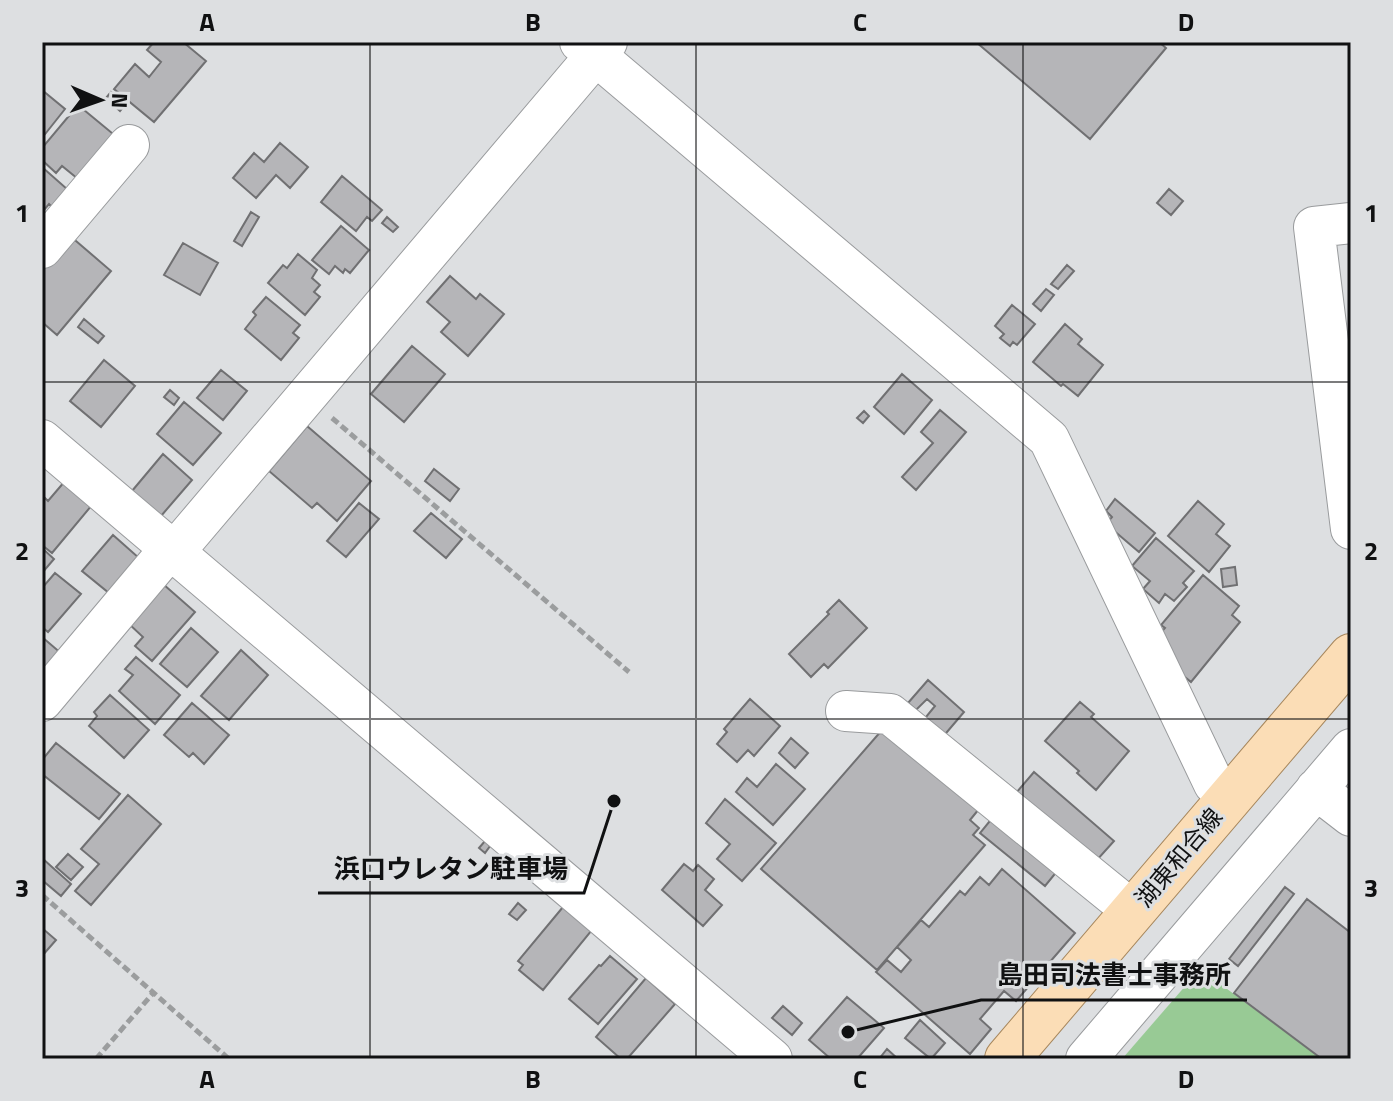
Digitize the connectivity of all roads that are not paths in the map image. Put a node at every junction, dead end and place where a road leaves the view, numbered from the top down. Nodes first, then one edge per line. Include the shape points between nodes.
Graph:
1 (594, 46) edge
2 (129, 145) dead end
3 (1351, 223) edge
4 (42, 248) edge
5 (45, 448) edge
6 (1351, 529) edge
7 (173, 550) junction
8 (1351, 656) edge
9 (42, 701) edge
10 (846, 711) dead end
11 (1351, 749) edge
12 (1316, 789) junction
13 (1230, 798) junction
14 (1351, 816) edge
15 (1134, 912) junction
16 (772, 1059) edge
17 (1007, 1059) edge
18 (1086, 1059) edge

1 - 7 street
1 - 13 street via 1049,439 1214,784
2 - 4 street
3 - 6 street via 1314,227
5 - 7 street
7 - 9 street
7 - 16 street
8 - 13 main road, 湖東和合線
10 - 15 street via 890,714
11 - 12 street
12 - 14 street
12 - 18 street
13 - 15 main road, 湖東和合線
15 - 17 main road, 湖東和合線

